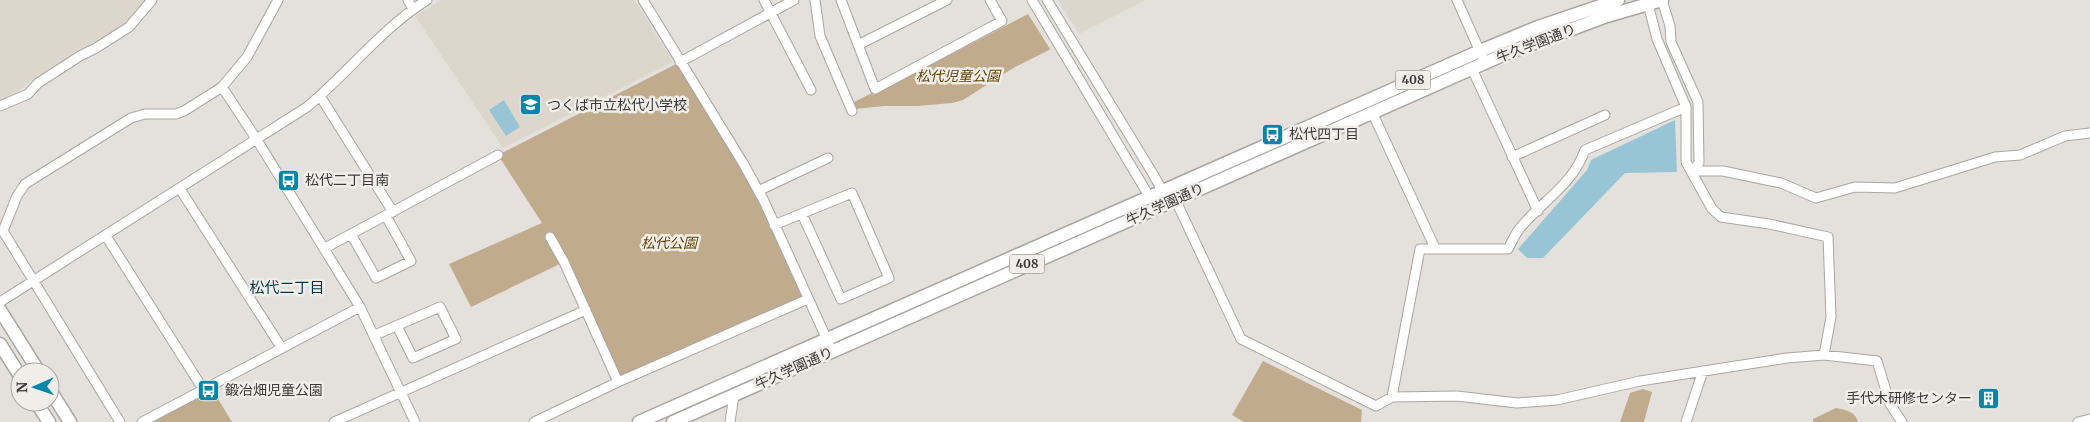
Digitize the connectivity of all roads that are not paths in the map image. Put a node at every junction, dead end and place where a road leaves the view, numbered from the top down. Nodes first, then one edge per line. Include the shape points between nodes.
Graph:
1 (152, 0) edge
2 (278, 0) edge
3 (408, 0) edge
4 (427, 0) edge
5 (643, 0) edge
6 (764, 0) edge
7 (794, 0) edge
8 (815, 0) edge
9 (947, 0) edge
10 (990, 0) edge
11 (1032, 0) edge
12 (1047, 0) edge
13 (1457, 0) edge
14 (1618, 0) edge
15 (1662, 0) edge
16 (844, 1) edge
17 (1648, 4) junction
18 (413, 9) junction
19 (772, 13) junction
20 (858, 45) junction
21 (1482, 57) junction
22 (680, 62) junction
23 (1472, 68) junction
24 (222, 86) junction
25 (811, 90) dead end
26 (320, 96) junction
27 (0, 106) edge
28 (1686, 106) junction
29 (852, 111) dead end
30 (1372, 112) junction
31 (1606, 115) dead end
32 (2090, 133) edge
33 (257, 140) junction
34 (498, 156) dead end
35 (1512, 157) junction
36 (828, 158) dead end
37 (1692, 171) junction
38 (180, 188) junction
39 (1162, 190) junction
40 (758, 191) junction
41 (1149, 196) junction
42 (1175, 199) junction
43 (1160, 206) junction
44 (1538, 211) junction
45 (390, 214) junction
46 (802, 214) junction
47 (774, 225) junction
48 (351, 234) junction
49 (106, 236) junction
50 (550, 237) dead end
51 (325, 248) junction
52 (1435, 248) junction
53 (34, 281) junction
54 (808, 299) junction
55 (0, 302) edge
56 (360, 306) junction
57 (0, 310) edge
58 (586, 310) junction
59 (398, 326) junction
60 (375, 335) junction
61 (0, 345) edge
62 (829, 345) junction
63 (281, 347) junction
64 (1824, 355) junction
65 (11, 362) edge
66 (33, 362) edge
67 (1703, 371) junction
68 (618, 382) junction
69 (203, 389) junction
70 (402, 392) junction
71 (734, 395) junction
72 (1392, 397) junction
73 (60, 406) edge
74 (2090, 419) edge
75 (70, 422) edge
76 (120, 422) edge
77 (142, 422) edge
78 (334, 422) edge
79 (415, 422) edge
80 (534, 422) edge
81 (639, 422) edge
82 (673, 422) edge
83 (730, 422) edge
84 (1686, 422) edge
85 (1902, 422) edge
86 (2078, 422) edge

1 - 27 street via 130,27 38,83 28,94
2 - 24 street via 247,57
3 - 18 street
4 - 18 street
5 - 22 street
6 - 19 street
7 - 19 street
8 - 29 street via 820,36
9 - 20 street
10 - 20 street via 1002,21 875,89
11 - 41 street
12 - 39 street
13 - 21 street
14 - 21 highway, 牛久学園通り / 408 via 1546,24
15 - 17 highway, 牛久学園通り / 408
15 - 37 street via 1671,42 1698,102 1699,163
16 - 20 street
17 - 21 highway, 牛久学園通り / 408
17 - 28 street via 1657,39
18 - 26 street
19 - 22 street
19 - 25 street
21 - 23 highway, 牛久学園通り / 408
21 - 39 highway, 牛久学園通り / 408
22 - 40 street
23 - 30 highway, 牛久学園通り / 408
23 - 35 street
24 - 33 street
24 - 53 street via 176,114 145,114 131,118 25,184 3,231
26 - 33 street
26 - 45 street
28 - 37 street via 1686,162
28 - 44 street via 1585,150 1579,166 1567,182
30 - 42 highway, 牛久学園通り / 408
30 - 52 street
31 - 35 street
32 - 37 street via 2065,136 2020,155 1994,157 1895,188 1855,187 1816,198 1781,183 1723,171
33 - 38 street
33 - 51 street
34 - 45 street
35 - 44 street
36 - 40 street
37 - 64 street via 1712,209 1721,217 1828,237 1831,317
38 - 49 street
38 - 63 street
39 - 41 highway, 牛久学園通り / 408
39 - 43 street
40 - 47 street
41 - 43 street
41 - 62 highway, 牛久学園通り / 408
42 - 43 highway, 牛久学園通り / 408
42 - 72 street via 1241,339 1376,406
43 - 62 highway, 牛久学園通り / 408
44 - 52 street via 1520,228 1508,249
45 - 48 street
45 - 48 street via 411,261 376,278
46 - 46 street via 852,193 889,278 840,299
46 - 47 street
47 - 54 street
48 - 51 street
49 - 53 street
49 - 69 street
50 - 58 street
51 - 56 street
52 - 72 street via 1420,249
53 - 55 street
53 - 76 street
54 - 62 street
54 - 68 street
56 - 60 street
56 - 63 street
57 - 66 highway
58 - 68 street
58 - 70 street
59 - 59 street via 440,307 456,338 413,358
59 - 60 street
60 - 70 street
61 - 65 highway
62 - 71 highway, 牛久学園通り / 408
62 - 81 highway, 牛久学園通り / 408
63 - 69 street
64 - 67 street
64 - 85 street via 1877,361 1890,404
67 - 72 street via 1640,381 1558,400 1517,403 1457,396
67 - 84 street
68 - 80 street
69 - 77 street
70 - 78 street
70 - 79 street
71 - 82 highway, 牛久学園通り / 408
71 - 83 street
73 - 75 highway
74 - 86 street

